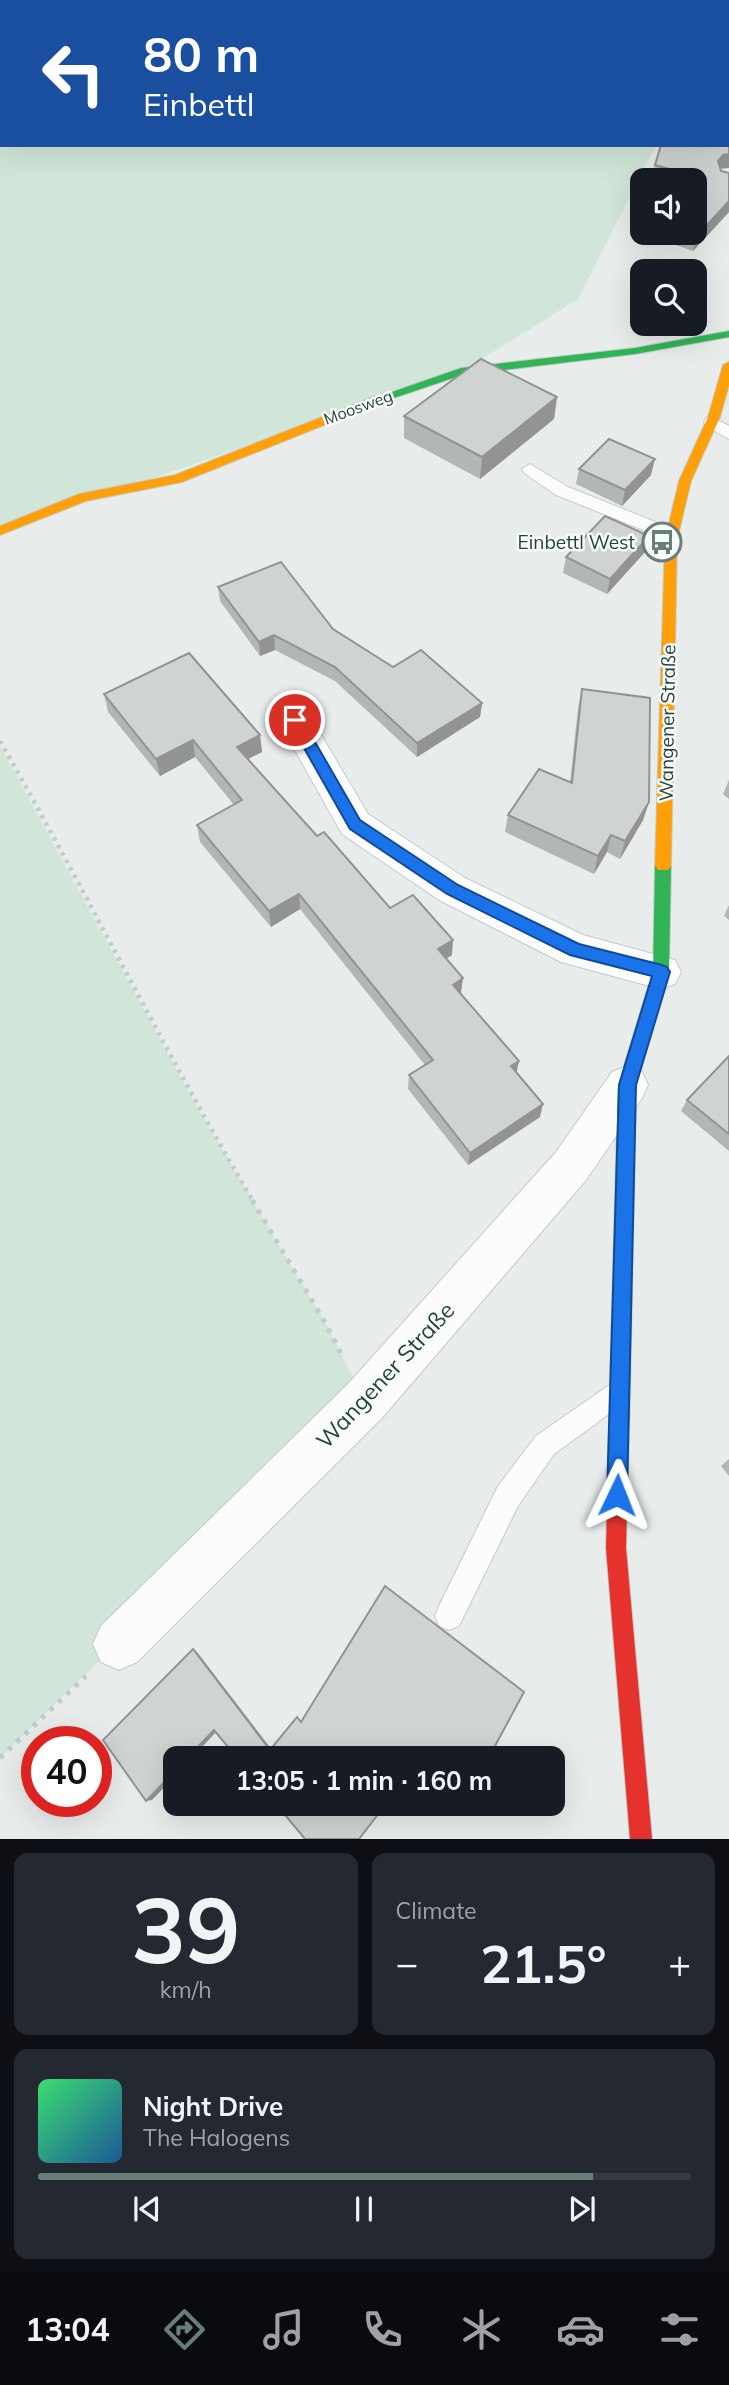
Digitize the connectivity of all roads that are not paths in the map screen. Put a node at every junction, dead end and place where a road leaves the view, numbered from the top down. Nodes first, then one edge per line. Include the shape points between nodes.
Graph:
1 (729, 334) edge
2 (727, 379) edge
3 (712, 422) junction
4 (729, 434) edge
5 (530, 469) dead end
6 (0, 531) edge
7 (672, 535) junction
8 (295, 720) dead end
9 (662, 972) junction
10 (627, 1085) junction
11 (620, 1391) junction
12 (449, 1616) dead end
13 (119, 1644) road end
14 (641, 1839) edge

1 - 6 street, Moosweg via 635,351 461,372 351,408 177,479 82,497
2 - 3 street, Wangener Straße
3 - 4 lane
3 - 7 street, Wangener Straße via 685,481
5 - 7 lane via 562,491
7 - 9 street, Wangener Straße
8 - 9 street via 355,824 452,889 575,950
9 - 10 street, Wangener Straße
10 - 11 street, Wangener Straße
10 - 13 street, Wangener Straße via 571,1166 365,1401
11 - 12 lane via 545,1445 508,1496
11 - 14 street, Wangener Straße via 616,1548

